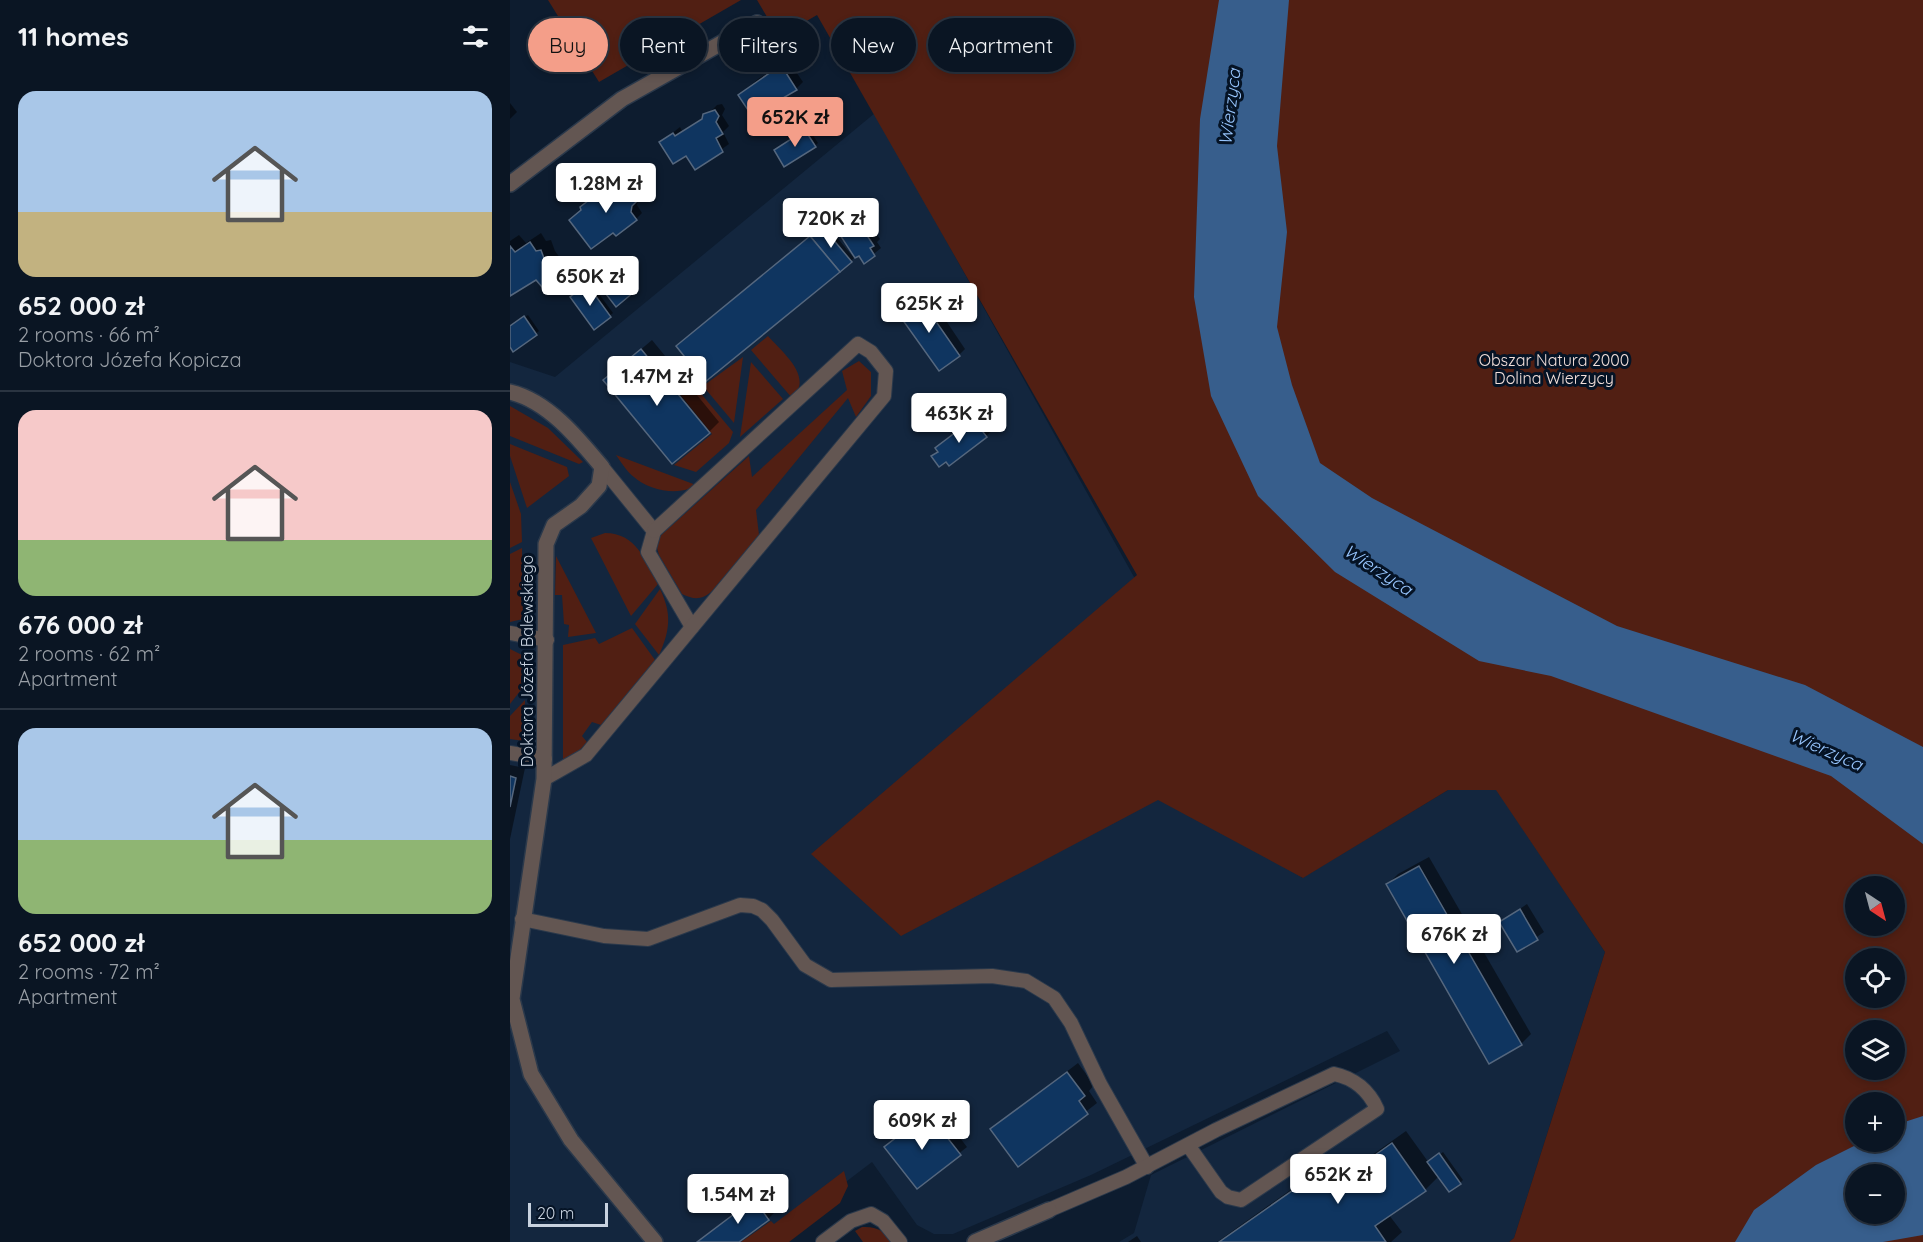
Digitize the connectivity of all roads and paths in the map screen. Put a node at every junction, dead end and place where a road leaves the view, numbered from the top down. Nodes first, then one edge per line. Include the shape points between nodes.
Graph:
1 (719, 44) edge
2 (510, 184) edge
3 (510, 392) edge
4 (602, 467) junction
5 (654, 531) junction
6 (692, 627) junction
7 (510, 633) edge
8 (547, 640) junction
9 (510, 753) edge
10 (545, 759) junction
11 (544, 779) junction
12 (522, 919) junction
13 (511, 999) edge
14 (1188, 1145) junction
15 (1147, 1167) junction
16 (1049, 1210) joint
17 (655, 1242) edge
18 (823, 1242) edge
19 (900, 1242) edge
20 (975, 1242) edge

1 - 2 street via 622,99
3 - 4 street via 524,395 574,433
4 - 5 lane
4 - 8 street, Doktora Józefa Balewskiego via 599,486 581,506 554,525 546,544
5 - 6 lane via 648,552
5 - 6 lane via 858,344 886,370 884,396
6 - 11 lane via 586,755
7 - 8 lane
8 - 10 street, Doktora Józefa Balewskiego
9 - 10 lane
10 - 11 street, Doktora Józefa Balewskiego
11 - 12 street, Doktora Józefa Balewskiego
12 - 13 street, Doktora Józefa Balewskiego
12 - 15 lane via 604,936 648,939 740,905 753,906 772,920 805,965 831,980 993,976 1026,981 1054,998 1071,1023
13 - 17 street, Doktora Józefa Balewskiego via 531,1074 571,1140
14 - 14 lane via 1221,1192 1241,1200 1377,1109 1371,1096 1349,1077 1334,1074
14 - 15 lane
15 - 16 lane
16 - 20 street
18 - 19 lane via 851,1221 871,1214 883,1221

